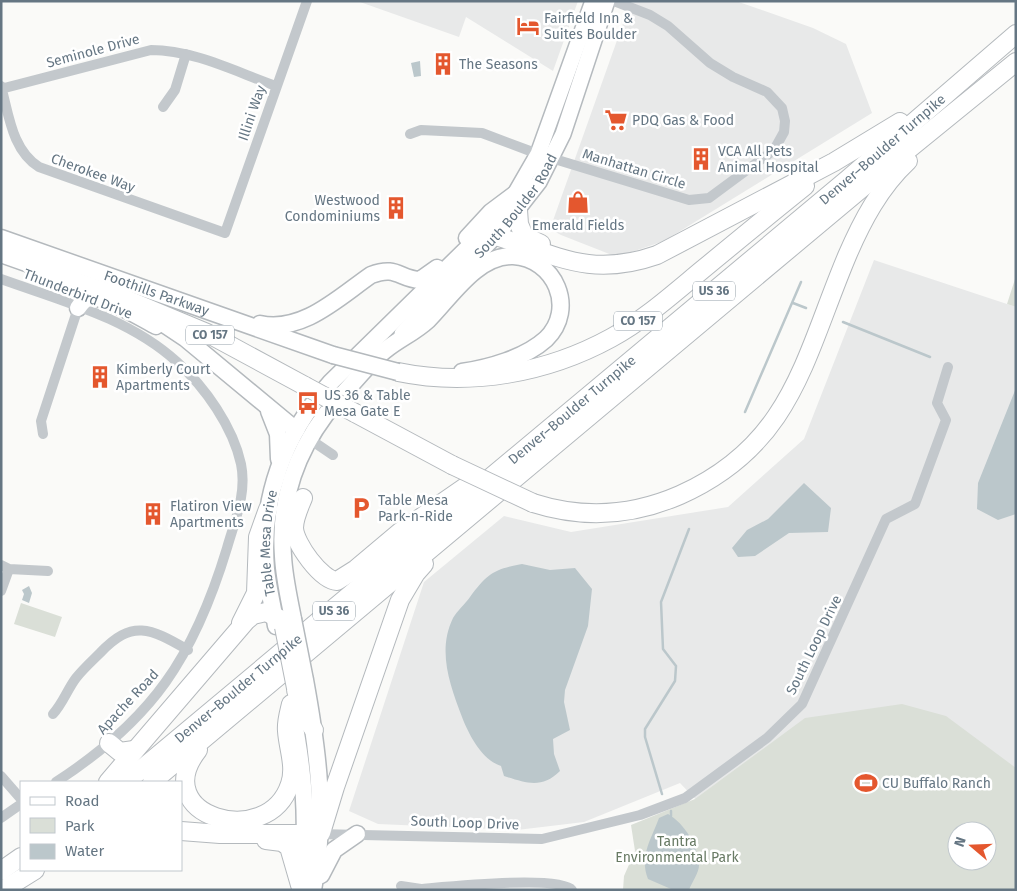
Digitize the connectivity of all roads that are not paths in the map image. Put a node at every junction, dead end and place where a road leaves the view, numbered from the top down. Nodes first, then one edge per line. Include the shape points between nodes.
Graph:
1 (307, 1) edge
2 (593, 1) edge
3 (607, 1) edge
4 (614, 1) edge
5 (1016, 34) edge
6 (186, 54) junction
7 (1016, 62) edge
8 (992, 82) junction
9 (276, 86) junction
10 (1, 88) edge
11 (163, 107) dead end
12 (410, 134) dead end
13 (545, 156) junction
14 (834, 162) junction
15 (517, 202) junction
16 (225, 233) joint
17 (489, 235) junction
18 (1, 238) edge
19 (1, 254) edge
20 (571, 261) junction
21 (1, 279) edge
22 (111, 293) junction
23 (78, 308) junction
24 (217, 314) junction
25 (388, 348) junction
26 (212, 363) junction
27 (346, 366) joint
28 (948, 368) dead end
29 (363, 372) joint
30 (398, 372) junction
31 (267, 407) junction
32 (43, 434) dead end
33 (302, 434) junction
34 (540, 437) junction
35 (333, 455) dead end
36 (280, 464) junction
37 (304, 498) joint
38 (268, 510) junction
39 (469, 517) junction
40 (283, 519) junction
41 (5, 567) edge
42 (48, 571) dead end
43 (1, 591) edge
44 (282, 623) junction
45 (238, 629) junction
46 (188, 650) junction
47 (295, 692) junction
48 (53, 714) dead end
49 (314, 730) joint
50 (210, 734) junction
51 (109, 743) junction
52 (134, 750) junction
53 (1, 776) edge
54 (57, 781) edge
55 (109, 781) edge
56 (127, 781) edge
57 (153, 781) edge
58 (20, 798) edge
59 (20, 805) edge
60 (1, 818) edge
61 (182, 831) edge
62 (239, 834) junction
63 (313, 834) junction
64 (356, 834) junction
65 (20, 858) edge
66 (1, 871) edge
67 (33, 871) edge
68 (401, 886) dead end
69 (307, 888) edge
70 (478, 888) edge
71 (421, 889) edge
72 (3, 890) edge
73 (572, 890) edge

1 - 9 street, Illini Way
2 - 13 main road, South Boulder Road
3 - 13 main road, South Boulder Road via 563,134
4 - 13 street, Manhattan Circle via 650,15 668,26 710,63 732,77 767,92 782,108 784,132 774,150 717,194 701,201 679,198
5 - 14 highway, CO 157 via 922,106
5 - 34 highway, Denver–Boulder Turnpike / US 36
6 - 9 street, Seminole Drive
6 - 10 street, Seminole Drive via 169,50 143,51
6 - 11 street via 175,90
7 - 8 highway, Denver–Boulder Turnpike / US 36
8 - 22 highway, CO 157, bridge via 906,164 878,198 850,249 791,392 768,430 730,467 698,487 634,510 575,513 533,503 452,465 207,333
8 - 39 highway, Denver–Boulder Turnpike / US 36
9 - 16 street, Illini Way
10 - 16 street, Cherokee Way via 15,137 23,154 33,164
12 - 13 street via 422,130 482,133
13 - 15 main road, South Boulder Road via 539,182
14 - 20 highway via 657,254 622,265 597,266
14 - 30 highway, CO 157 via 654,310 595,346 539,366 494,376 441,378
15 - 17 main road, South Boulder Road
15 - 20 highway via 524,236 555,249
15 - 24 highway via 491,212 432,273 420,280 395,271 379,272 314,315 281,325 264,325 237,316
17 - 20 highway
17 - 25 main road, South Boulder Road
17 - 27 highway, South Boulder Road
18 - 24 highway, Foothills Parkway / CO 157
19 - 22 highway, Foothills Parkway / CO 157
21 - 23 street, Thunderbird Drive
22 - 26 highway, Foothills Parkway via 185,338
23 - 26 highway via 91,297 105,301 146,320
23 - 32 street via 41,421
23 - 46 street, Thunderbird Drive via 131,329 178,363 210,401 225,425 241,464 242,500 203,619
24 - 30 highway, Foothills Parkway / CO 157, bridge via 333,355
25 - 29 highway, South Boulder Road
25 - 30 highway, Foothills Parkway via 409,336 474,272 494,259 513,256 533,261 545,269 556,284 561,303 557,322 547,338 529,350 476,370 455,374
26 - 31 highway
27 - 33 highway, Table Mesa Drive via 318,396
28 - 64 street, South Loop Drive via 936,403 946,420 915,504 886,519 802,704 767,738 685,798 640,815 542,839
29 - 33 highway, Table Mesa Drive
31 - 33 highway
31 - 36 highway via 278,434
33 - 35 street
33 - 36 highway, Table Mesa Drive
33 - 40 highway, Table Mesa Drive
34 - 37 highway via 423,515 340,581 326,578 298,544 294,528
34 - 56 highway, Denver–Boulder Turnpike / US 36
36 - 38 highway, Table Mesa Drive
37 - 40 highway
38 - 44 highway, Table Mesa Drive via 266,568
38 - 45 highway via 258,537 256,593
39 - 50 highway, Denver–Boulder Turnpike / US 36
39 - 63 highway via 416,573 400,600 385,642 380,684 362,740
40 - 44 highway, Table Mesa Drive
41 - 42 street
41 - 43 street
44 - 45 highway via 266,612 253,614
44 - 47 highway, bridge
45 - 52 highway
46 - 48 street via 155,632 129,631 116,636 76,678 62,705
46 - 51 street, Apache Road via 151,702
47 - 49 highway via 304,716
47 - 50 highway via 287,726 292,766 290,784 274,807 256,819 216,818 199,809 188,796 184,783 186,767
47 - 63 highway
49 - 63 highway via 319,761
50 - 57 highway, Denver–Boulder Turnpike / US 36
51 - 52 highway via 120,752
51 - 54 street, Apache Road
52 - 55 highway
53 - 58 street
59 - 60 street
61 - 62 highway
62 - 63 highway
62 - 69 highway via 287,845
63 - 64 street, South Loop Drive
63 - 69 highway
64 - 69 highway via 334,850
65 - 66 highway
67 - 72 highway
68 - 71 street
70 - 71 street
70 - 73 street via 546,882 569,886

